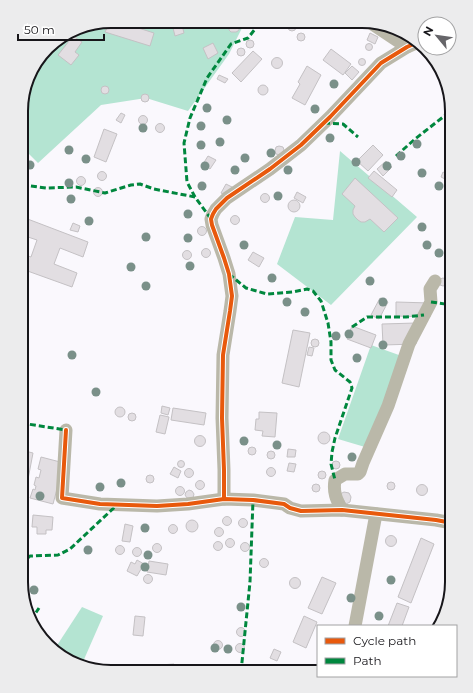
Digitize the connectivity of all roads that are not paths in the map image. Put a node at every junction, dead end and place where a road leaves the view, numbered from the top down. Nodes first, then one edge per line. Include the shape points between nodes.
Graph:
1 (392, 33) edge
2 (403, 39) edge
3 (412, 45) edge
4 (435, 281) dead end
5 (66, 430) dead end
6 (224, 499) junction
7 (342, 510) junction
8 (376, 514) junction
9 (445, 522) edge
10 (355, 625) edge

1 - 2 street
3 - 6 street via 381,63 301,145 227,198 216,209 211,219 229,274 232,296 223,355
4 - 7 street via 430,289 431,302 409,344 388,406 360,472 345,474 335,480 334,490
5 - 6 street via 62,498 109,504 157,506
6 - 7 street via 284,504 301,511
7 - 8 street
8 - 9 street
8 - 10 street

